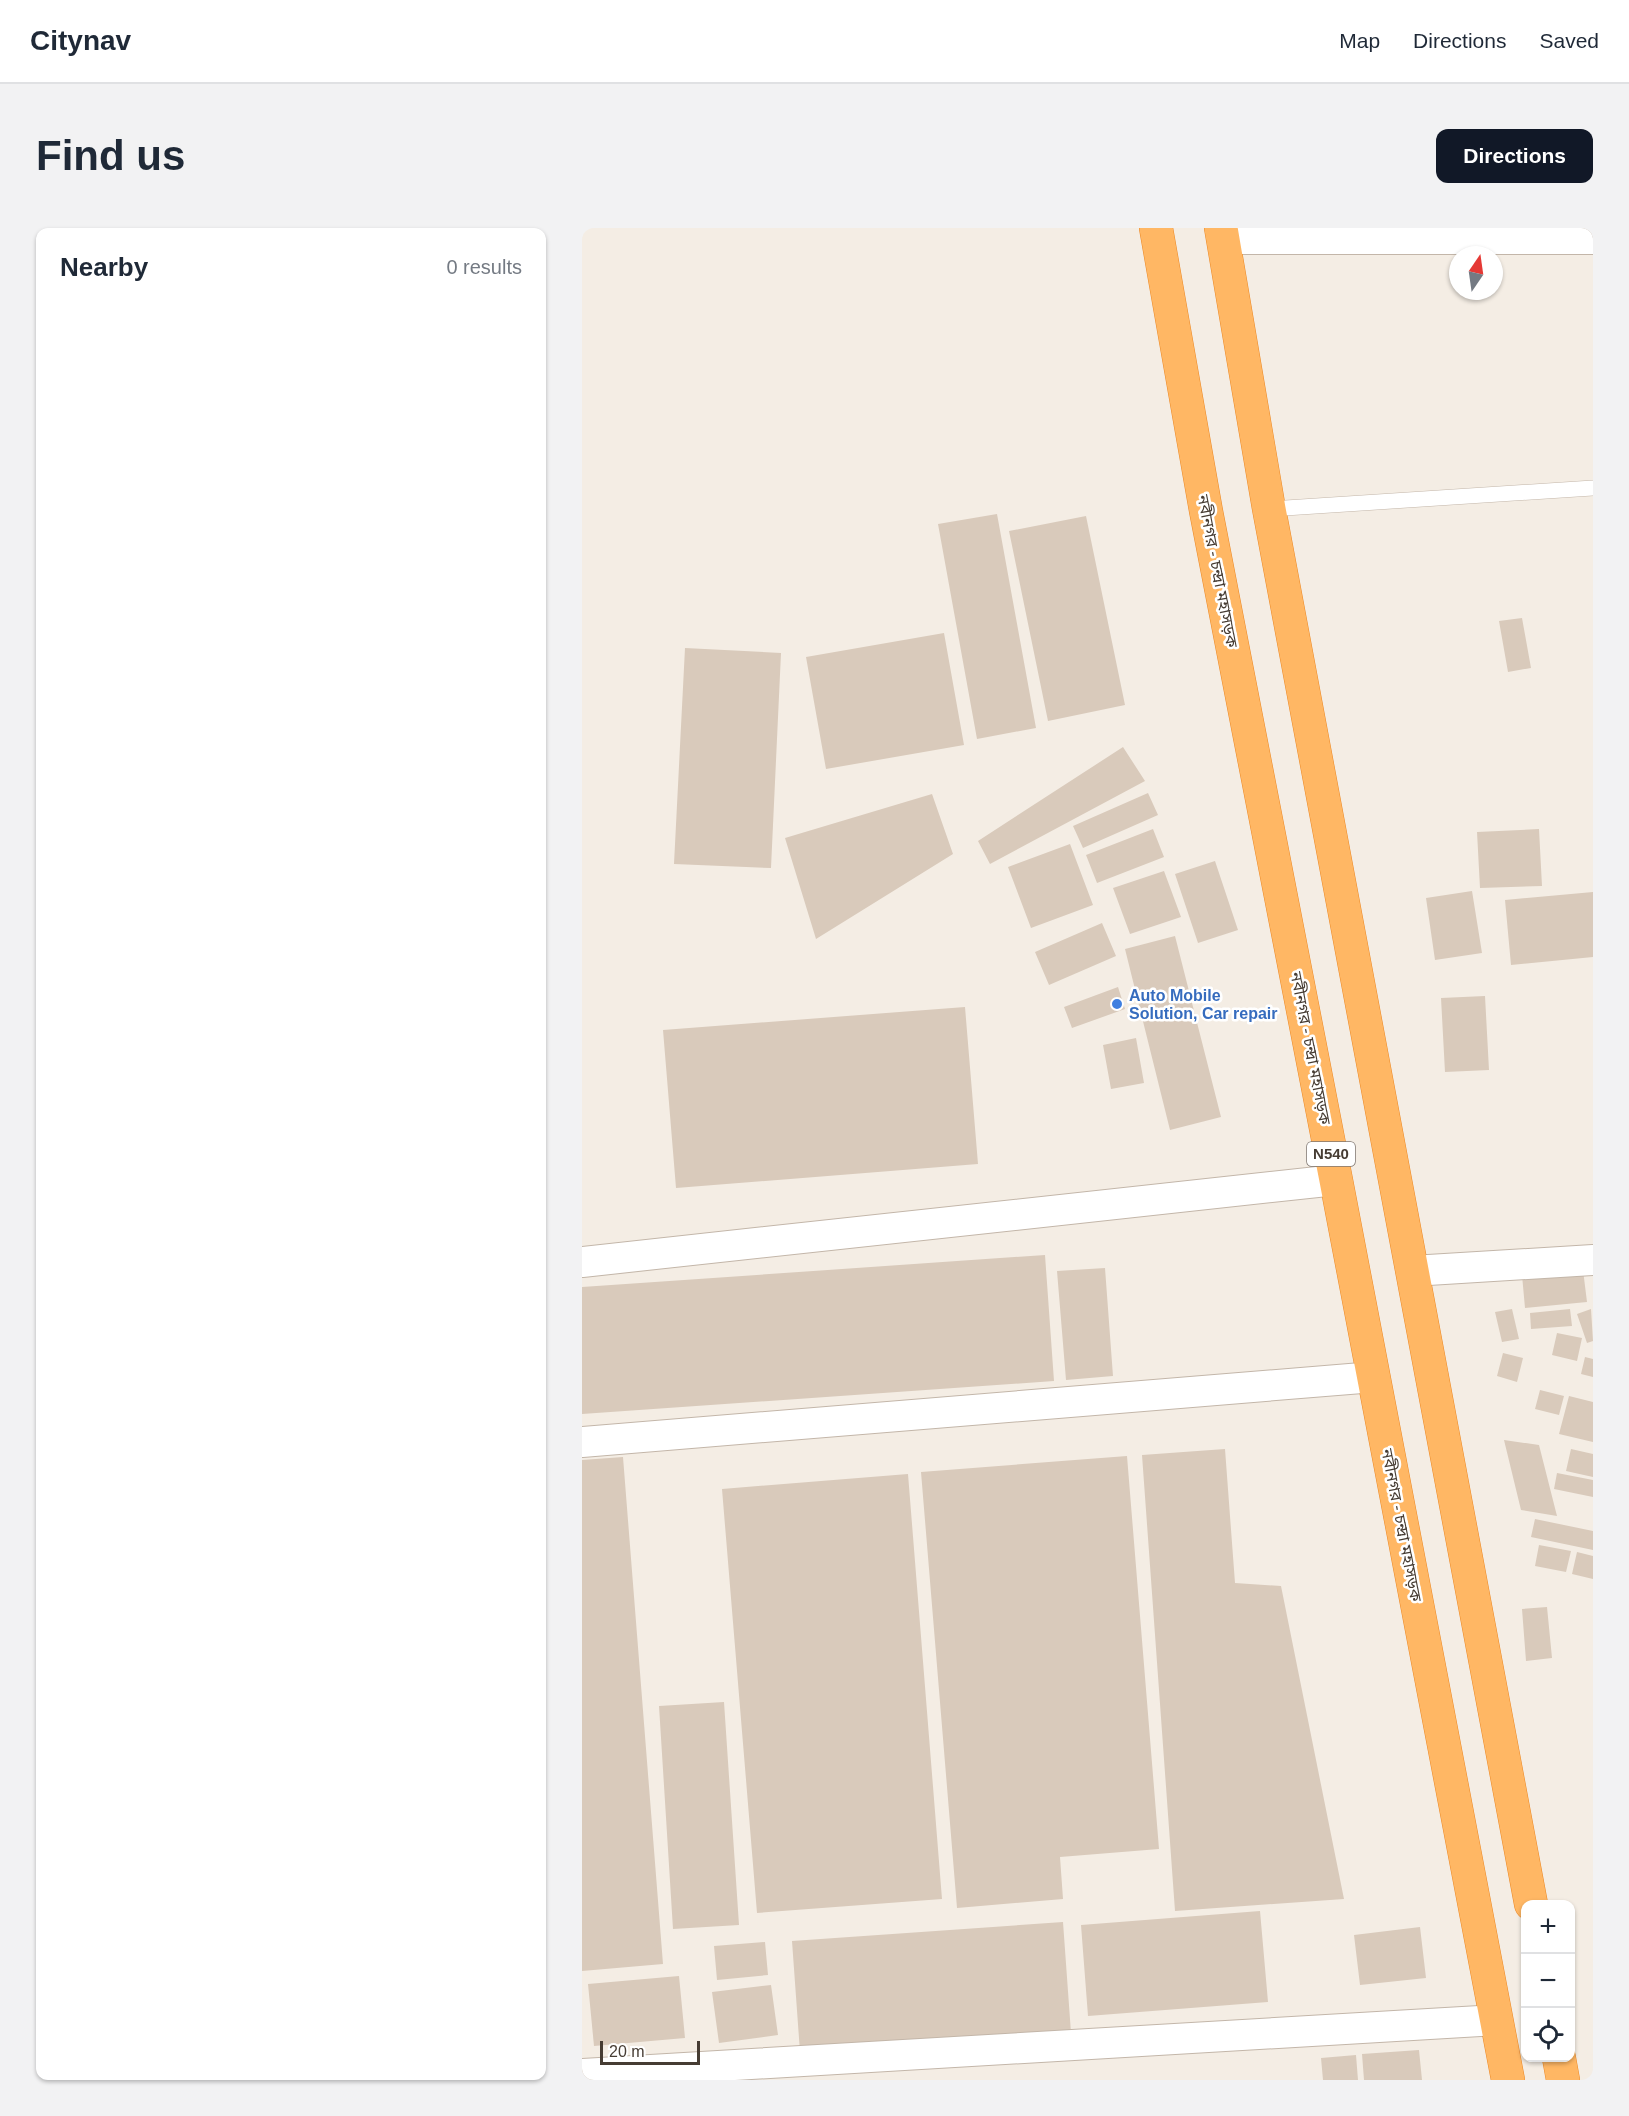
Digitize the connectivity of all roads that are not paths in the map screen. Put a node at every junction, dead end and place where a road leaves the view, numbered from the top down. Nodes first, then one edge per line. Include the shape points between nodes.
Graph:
1 (1156, 228) edge
2 (1222, 234) edge
3 (1593, 239) edge
4 (1593, 488) edge
5 (1269, 509) junction
6 (1336, 1180) junction
7 (1593, 1260) edge
8 (582, 1262) edge
9 (1413, 1271) junction
10 (1374, 1377) junction
11 (582, 1442) edge
12 (1530, 1900) edge
13 (1497, 2020) junction
14 (1560, 2062) edge
15 (582, 2074) edge
16 (1508, 2080) edge
17 (1563, 2080) edge

1 - 6 highway, নবীনগর - চন্দ্রা মহাসড়ক / N540 via 1206,510
2 - 3 street
2 - 5 highway
4 - 5 lane
5 - 9 highway
6 - 8 street
6 - 10 highway, নবীনগর - চন্দ্রা মহাসড়ক / N540
7 - 9 street
9 - 12 highway
10 - 11 street
10 - 13 highway, নবীনগর - চন্দ্রা মহাসড়ক / N540
13 - 15 street
13 - 16 highway, নবীনগর - চন্দ্রা মহাসড়ক / N540
14 - 17 highway

